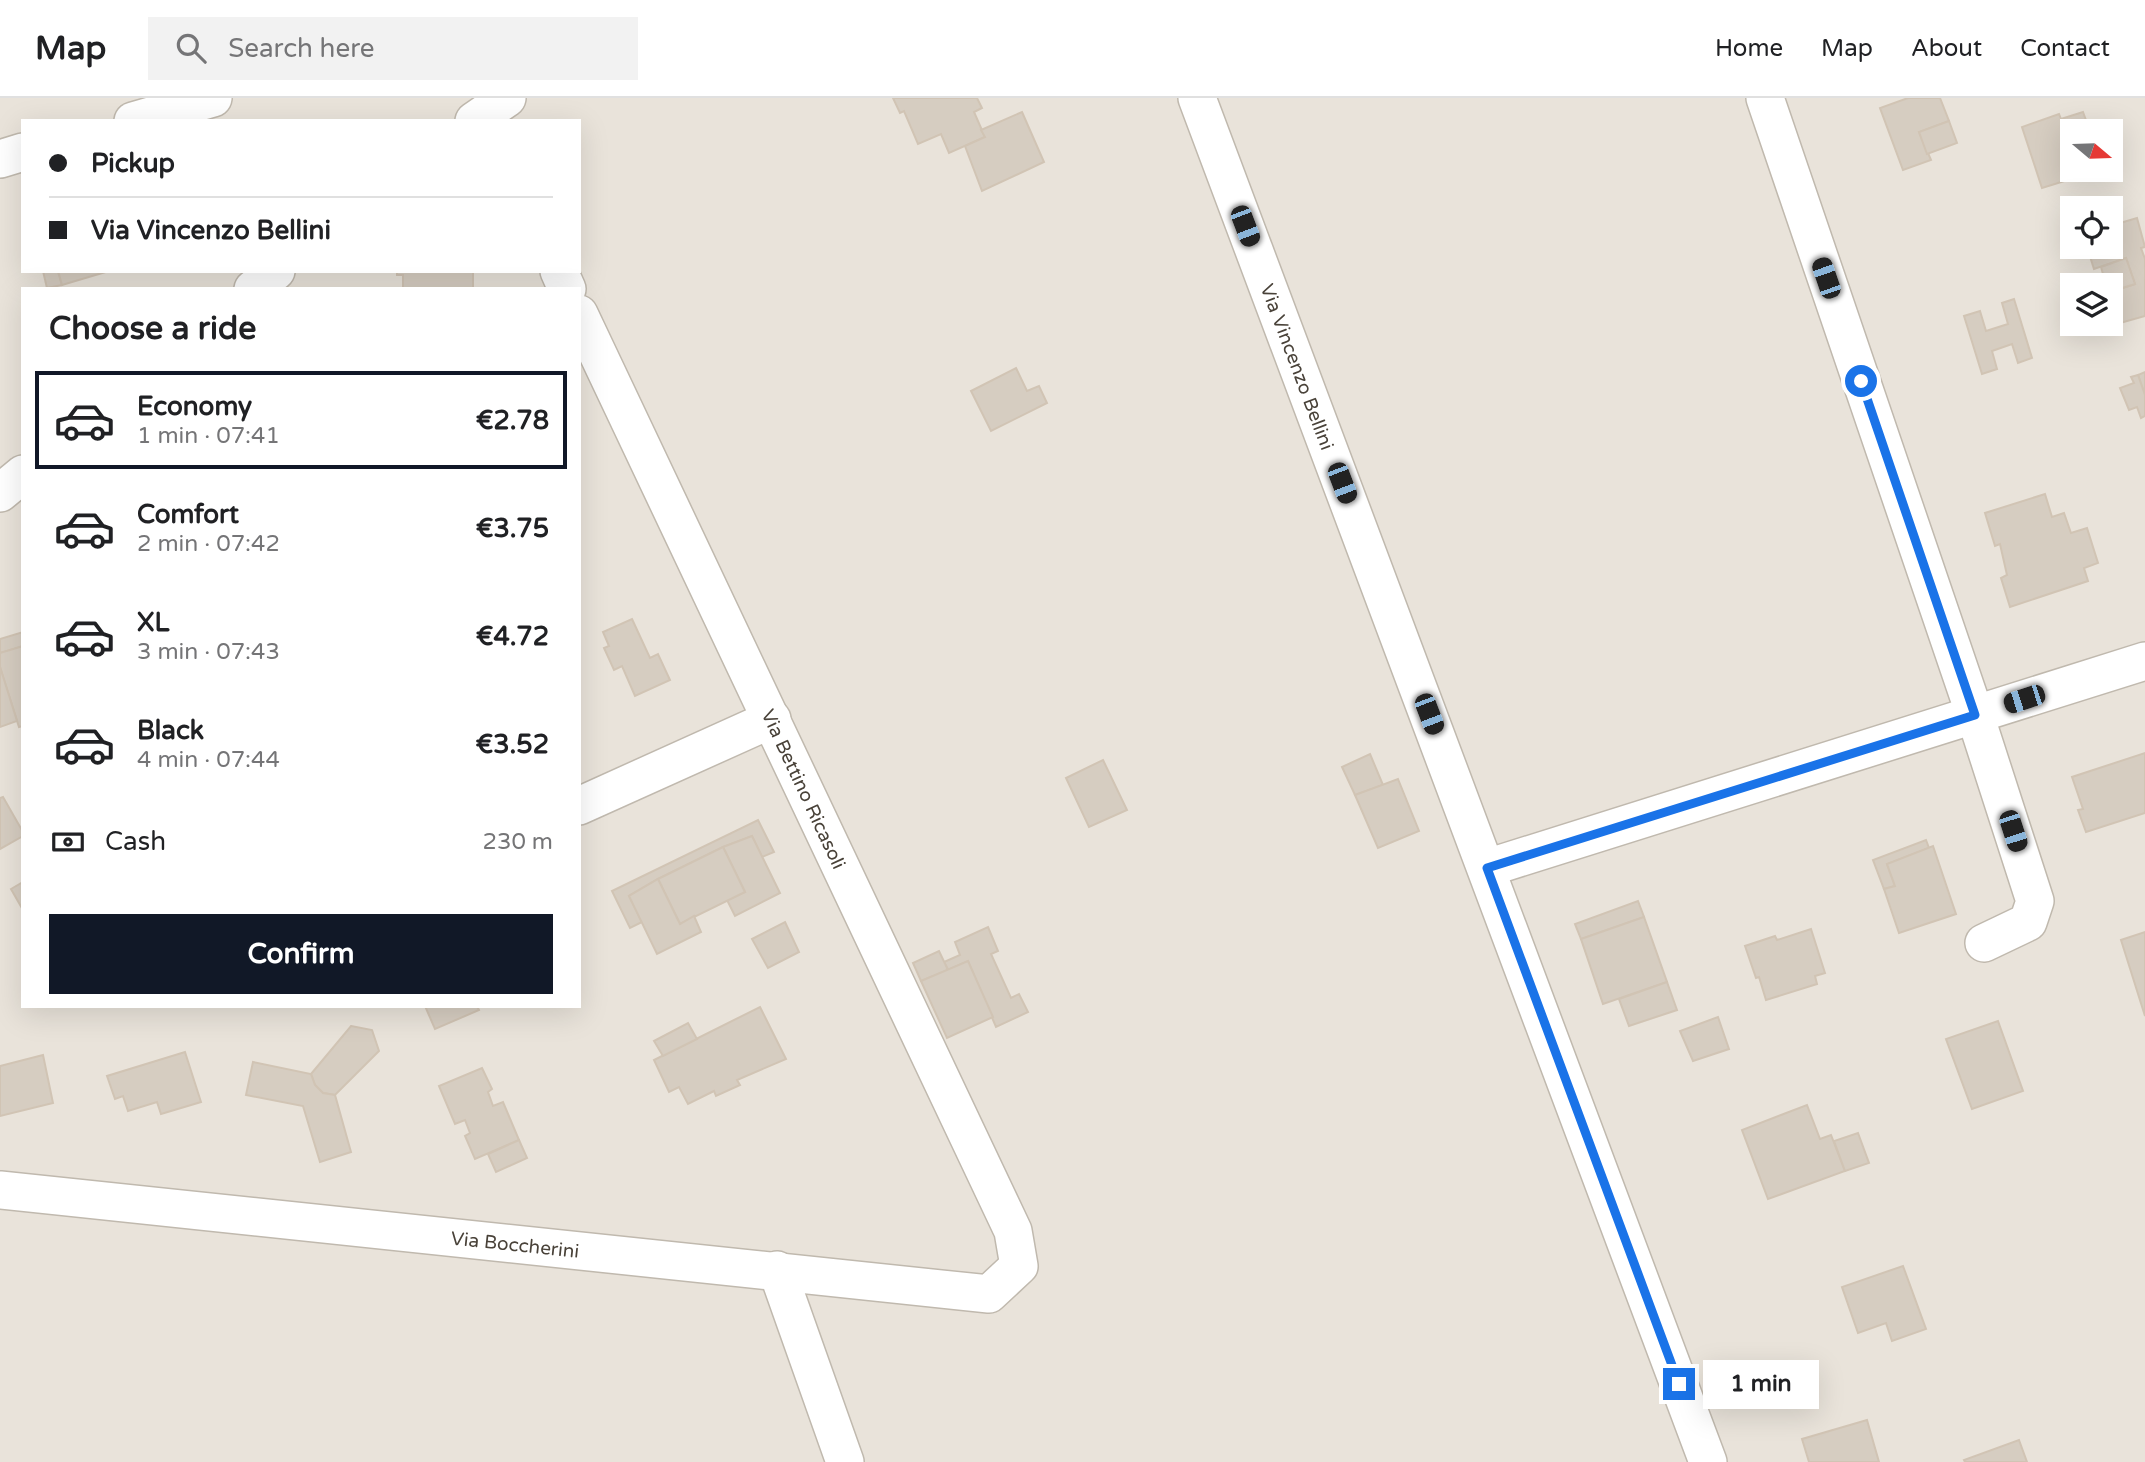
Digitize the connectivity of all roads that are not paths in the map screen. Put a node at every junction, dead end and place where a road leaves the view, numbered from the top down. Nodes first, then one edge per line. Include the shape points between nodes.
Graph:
1 (213, 98) edge
2 (1197, 98) edge
3 (1765, 98) edge
4 (140, 119) edge
5 (21, 153) edge
6 (0, 159) edge
7 (273, 273) edge
8 (256, 287) edge
9 (581, 318) edge
10 (21, 476) edge
11 (0, 494) edge
12 (2145, 661) edge
13 (1975, 715) junction
14 (772, 719) junction
15 (581, 805) edge
16 (1487, 868) junction
17 (1984, 943) dead end
18 (0, 1190) edge
19 (1018, 1266) joint
20 (777, 1270) junction
21 (845, 1462) edge
22 (1708, 1462) edge

1 - 4 street
2 - 16 street, Via Vincenzo Bellini
3 - 13 street
5 - 6 street
7 - 8 street
9 - 14 street, Via Bettino Ricasoli
10 - 11 street
12 - 13 street
13 - 16 street
13 - 17 street via 2035,901 2028,922
14 - 15 street
14 - 19 street, Via Bettino Ricasoli via 1013,1231
16 - 22 street, Via Vincenzo Bellini
18 - 20 street, Via Boccherini
19 - 20 street, Via Boccherini via 989,1294
20 - 21 street

